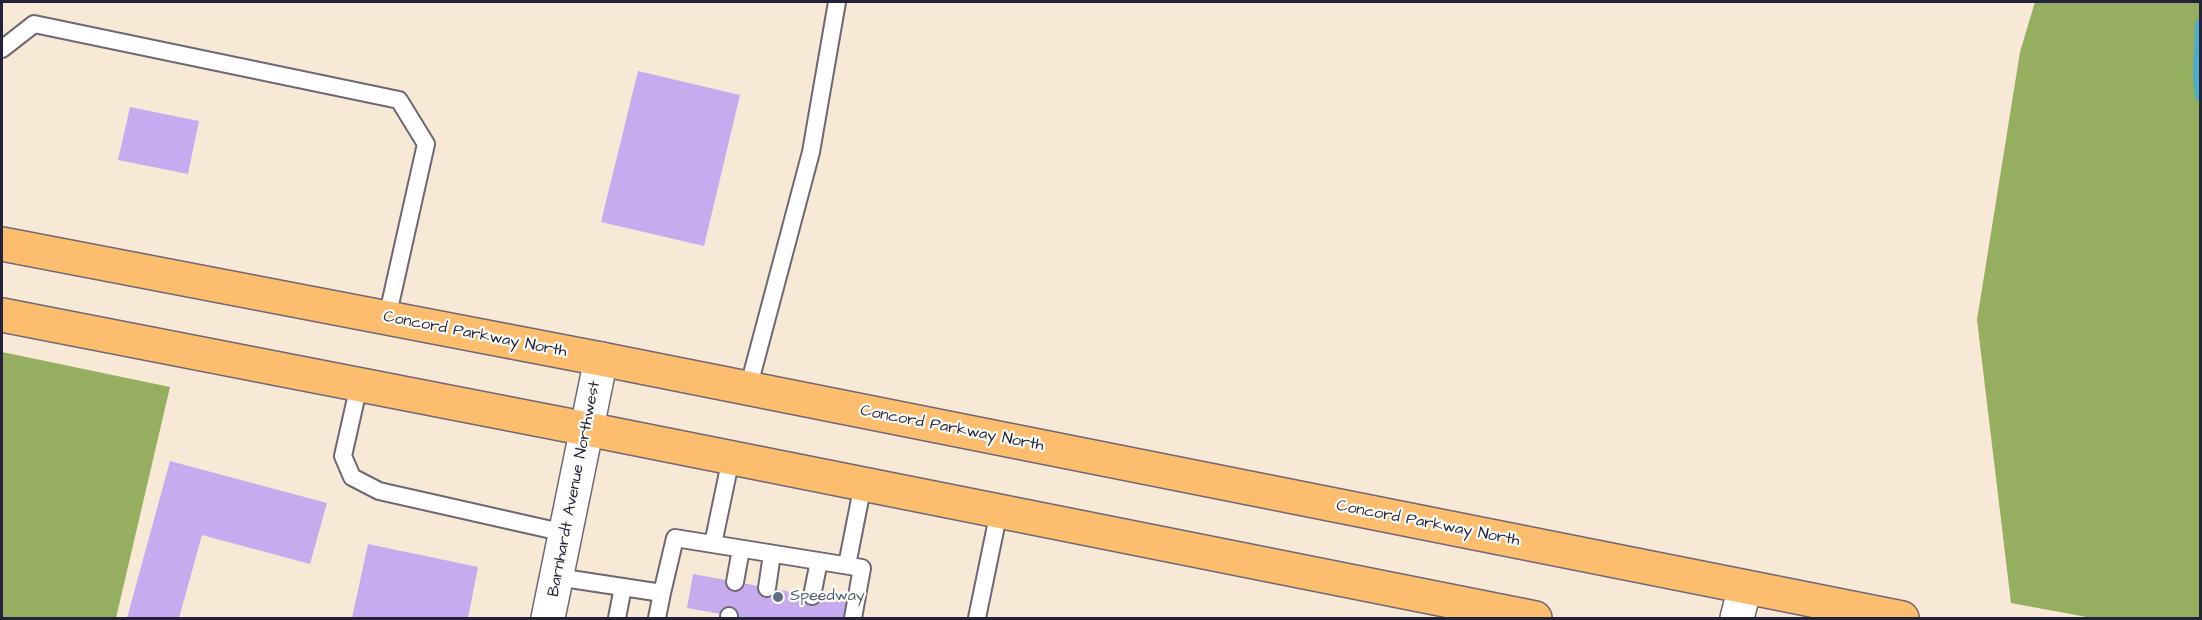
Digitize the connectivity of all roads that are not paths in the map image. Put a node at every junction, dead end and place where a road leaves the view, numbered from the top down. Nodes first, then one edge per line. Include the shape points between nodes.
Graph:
1 (837, 2) edge
2 (2, 49) edge
3 (2, 244) edge
4 (2, 315) edge
5 (387, 318) junction
6 (601, 359) junction
7 (358, 385) junction
8 (748, 389) junction
9 (587, 429) junction
10 (731, 458) junction
11 (863, 484) junction
12 (999, 511) junction
13 (566, 533) junction
14 (713, 544) junction
15 (741, 549) junction
16 (772, 554) junction
17 (819, 561) junction
18 (847, 566) junction
19 (557, 577) junction
20 (735, 582) dead end
21 (623, 587) junction
22 (767, 588) dead end
23 (662, 593) junction
24 (812, 596) dead end
25 (1741, 603) edge
26 (548, 618) edge
27 (617, 618) edge
28 (657, 618) edge
29 (853, 618) edge
30 (977, 618) edge
31 (1535, 618) edge
32 (1902, 618) edge

1 - 8 lane via 811,152
2 - 5 lane via 34,24 399,100 426,144
3 - 5 highway, Concord Parkway North
4 - 7 highway
5 - 6 highway, Concord Parkway North
6 - 8 highway, Concord Parkway North
6 - 9 street, Barnhardt Avenue Northwest
7 - 9 highway
7 - 13 lane via 343,456 352,477 379,491
8 - 25 highway, Concord Parkway North
9 - 10 highway
9 - 13 street, Barnhardt Avenue Northwest
10 - 11 highway
10 - 14 lane
11 - 12 highway
11 - 18 lane
12 - 30 lane
12 - 31 highway
13 - 19 street, Barnhardt Avenue Northwest
14 - 15 lane
14 - 23 lane via 675,538
15 - 16 lane
15 - 20 lane
16 - 17 lane
16 - 22 lane
17 - 18 lane
17 - 24 lane
18 - 29 lane via 862,568
19 - 21 lane
19 - 26 street, Barnhardt Avenue Northwest
21 - 23 lane
21 - 27 lane
23 - 28 lane
25 - 32 highway, Concord Parkway North

